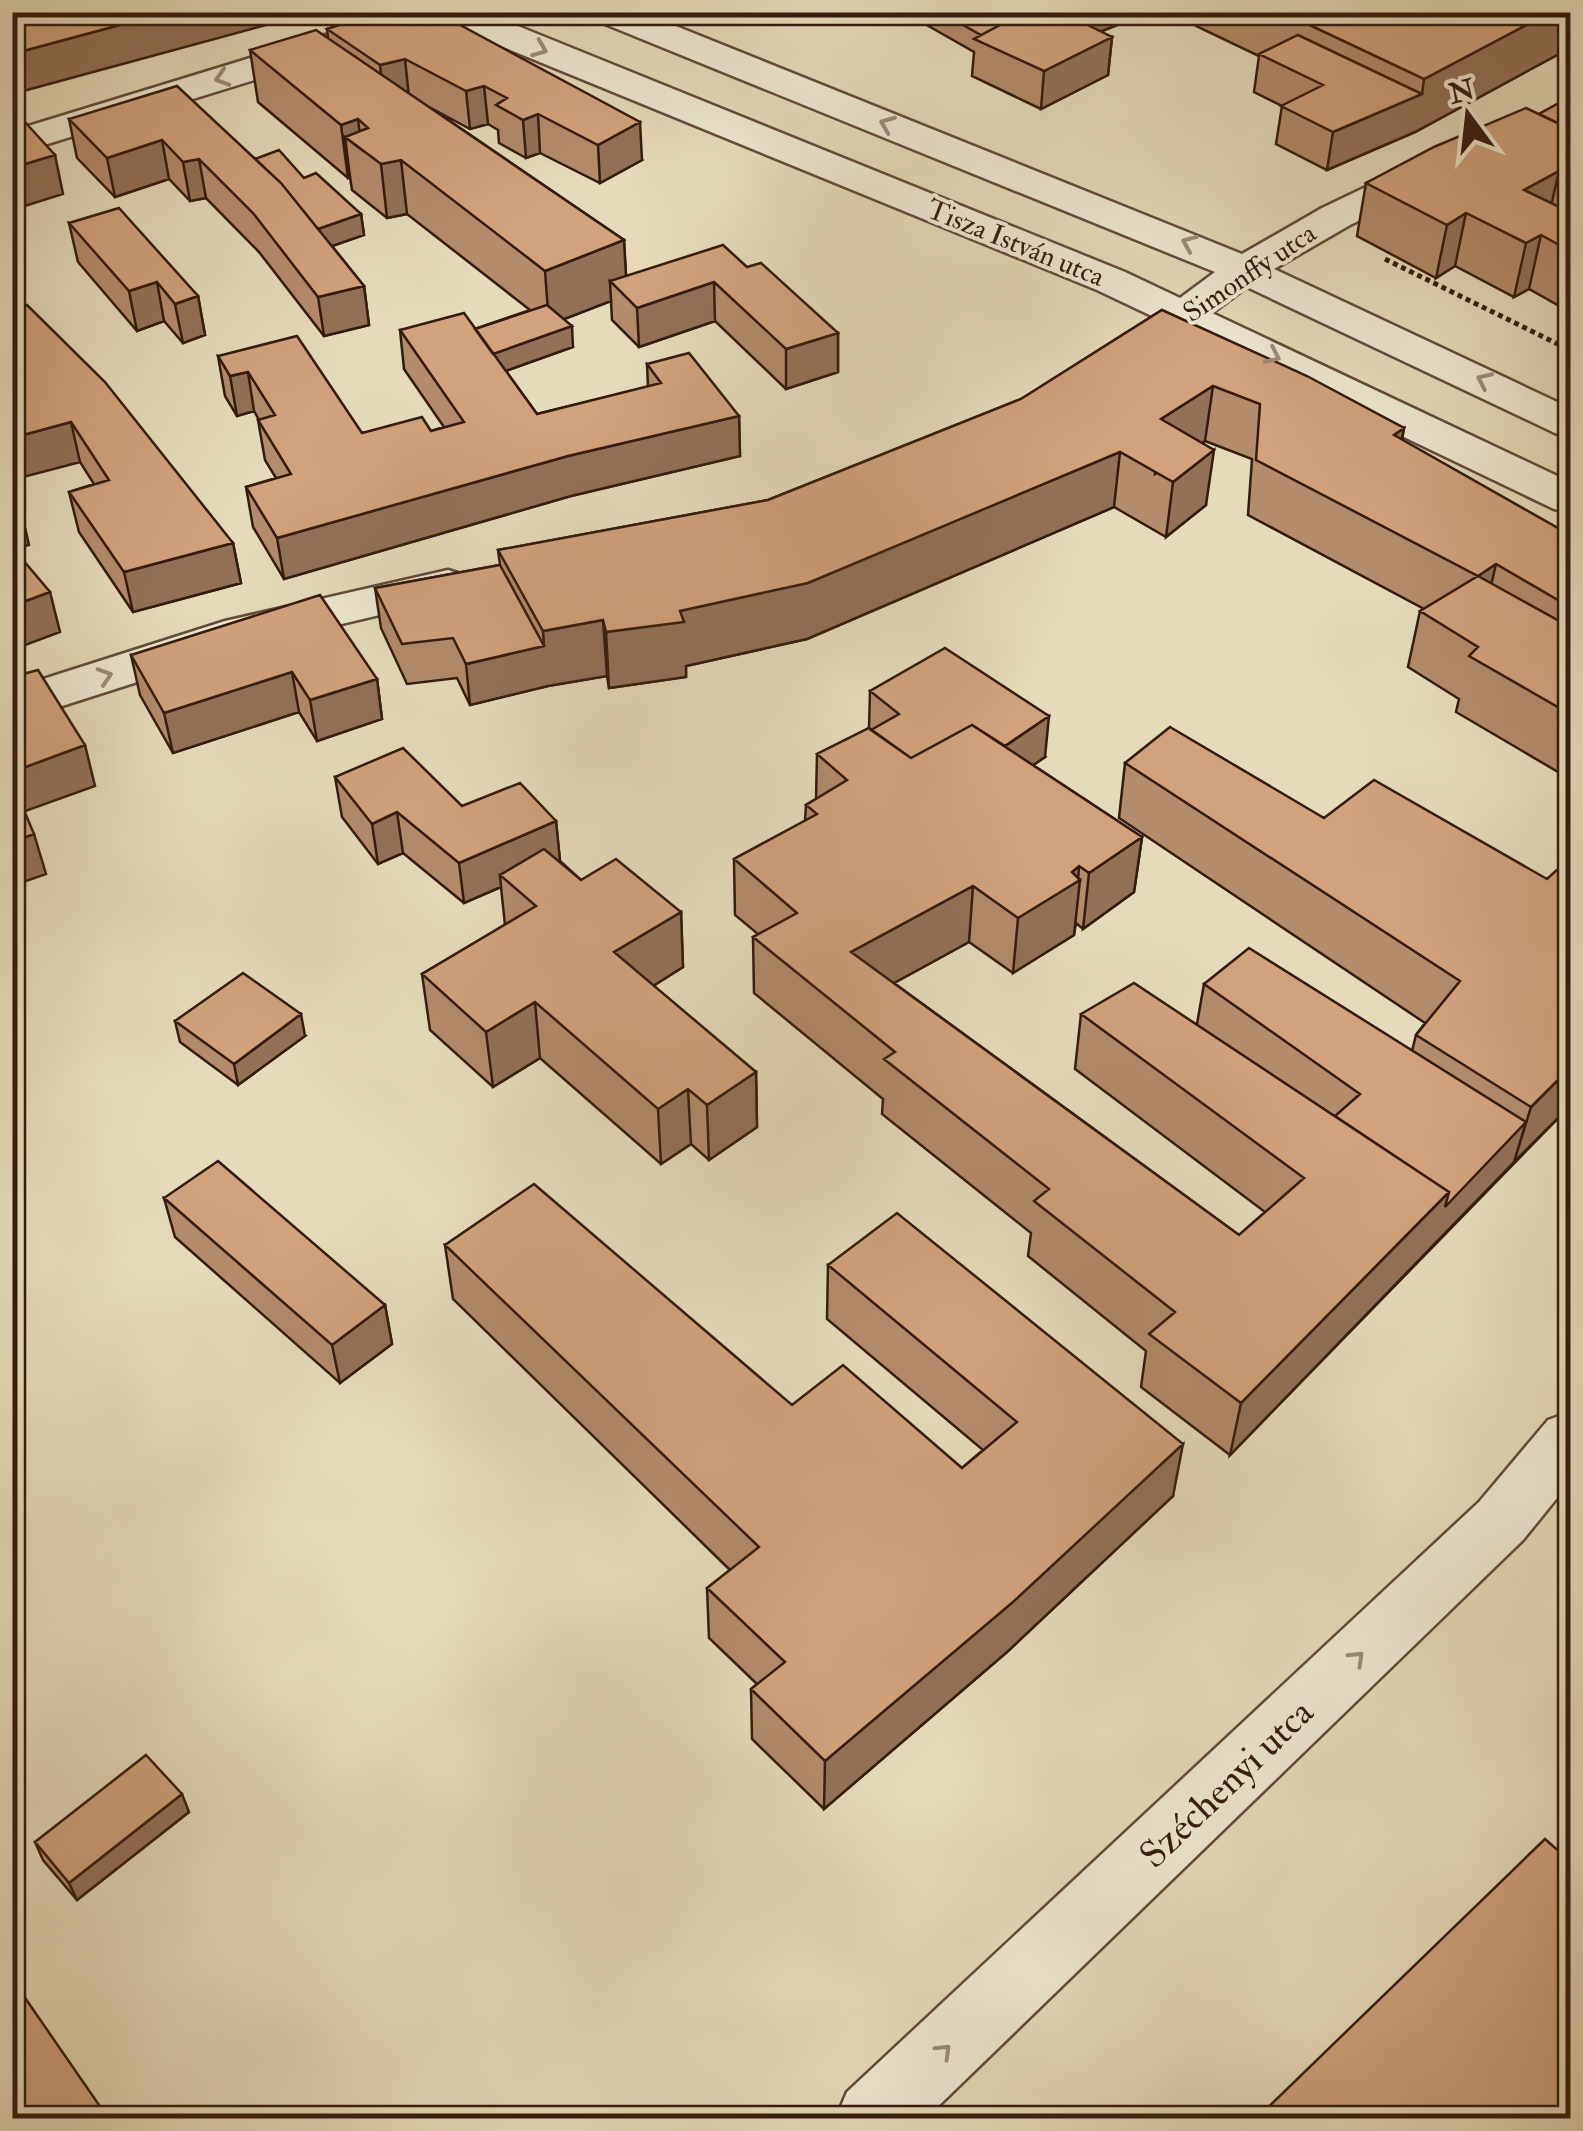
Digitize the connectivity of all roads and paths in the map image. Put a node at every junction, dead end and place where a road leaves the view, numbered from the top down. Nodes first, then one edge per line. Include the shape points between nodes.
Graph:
1 (608, 12) edge
2 (433, 14) edge
3 (360, 35) edge
4 (12, 144) edge
5 (1456, 158) edge
6 (1372, 253) dead end
7 (1246, 268) junction
8 (1185, 314) junction
9 (1570, 350) edge
10 (1081, 382) edge
11 (1570, 424) edge
12 (1570, 498) edge
13 (480, 577) edge
14 (12, 706) edge
15 (1570, 1438) edge
16 (873, 2118) edge

7 -> 1 street, Tisza István utca
2 -> 8 street, Tisza István utca
3 -> 4 street
5 - 7 street, Simonffy utca
6 - 9 path
7 - 8 street, Simonffy utca
11 -> 7 street, Tisza István utca
8 - 10 street, Simonffy utca
8 -> 12 street, Tisza István utca
14 -> 13 street via 242,632
16 -> 15 street, Széchenyi utca via 1501,1522

